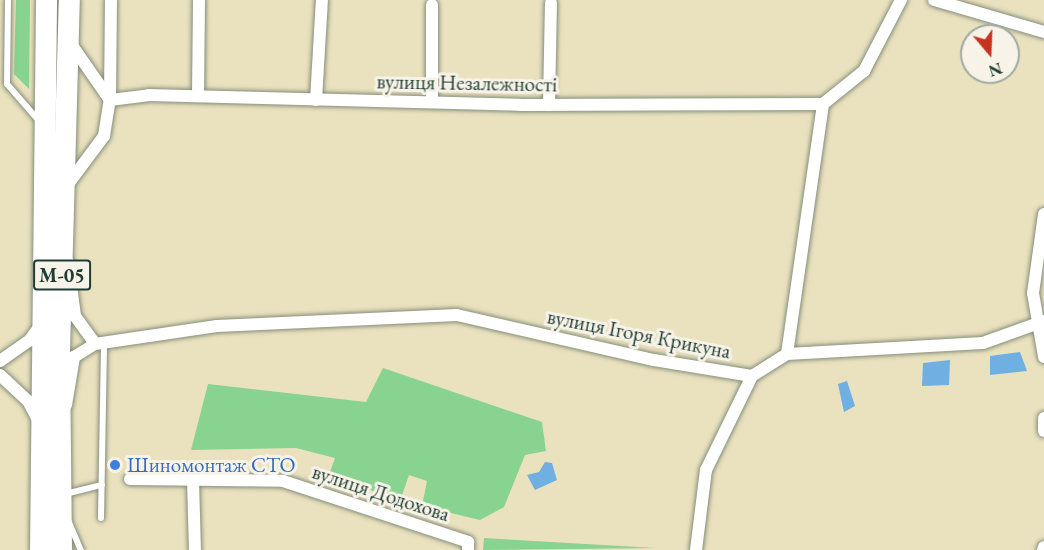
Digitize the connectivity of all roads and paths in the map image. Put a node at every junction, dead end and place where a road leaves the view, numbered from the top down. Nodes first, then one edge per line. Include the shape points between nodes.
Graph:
1 (8, 0) edge
2 (45, 0) edge
3 (69, 0) edge
4 (111, 0) edge
5 (199, 0) edge
6 (322, 0) edge
7 (901, 0) edge
8 (934, 0) edge
9 (551, 3) dead end
10 (432, 5) dead end
11 (1044, 32) edge
12 (68, 40) junction
13 (0, 78) edge
14 (7, 84) junction
15 (198, 96) junction
16 (316, 99) junction
17 (110, 100) junction
18 (432, 102) junction
19 (823, 104) junction
20 (549, 105) junction
21 (44, 128) junction
22 (66, 188) junction
23 (1044, 214) edge
24 (63, 241) junction
25 (42, 322) junction
26 (1041, 322) edge
27 (99, 344) junction
28 (787, 354) junction
29 (1044, 357) edge
30 (0, 361) edge
31 (0, 375) edge
32 (752, 376) junction
33 (1044, 418) edge
34 (51, 428) junction
35 (1044, 431) edge
36 (130, 479) dead end
37 (193, 480) junction
38 (102, 486) junction
39 (61, 499) junction
40 (101, 518) dead end
41 (40, 550) edge
42 (61, 550) edge
43 (81, 550) edge
44 (195, 550) edge
45 (468, 550) edge
46 (696, 550) edge

1 - 14 lane
2 - 21 highway, М-05
3 - 12 highway, М-05
4 - 17 street
5 - 15 street
6 - 16 street
7 - 19 street via 864,71
8 - 11 street
9 - 20 street
10 - 18 street
12 - 17 street
12 - 22 highway, М-05
13 - 14 lane
14 - 21 lane
15 - 16 street, вулиця Незалежності
15 - 17 street, вулиця Незалежності
16 - 18 street, вулиця Незалежності
17 - 22 street via 104,136
18 - 20 street, вулиця Незалежності
19 - 20 street, вулиця Незалежності
19 - 28 street
21 - 25 highway, М-05
22 - 24 highway, М-05
23 - 26 street via 1032,293
24 - 27 street via 75,316
24 - 34 highway, М-05
25 - 30 street via 29,341
25 - 34 highway, М-05
26 - 28 street via 983,343
26 - 29 street
27 - 32 street, вулиця Ігоря Крикуна via 217,326 457,315 654,360
27 - 34 street via 75,357
27 - 38 lane
28 - 32 street, вулиця Ігоря Крикуна
31 - 34 street
32 - 46 street via 706,470
33 - 35 street
34 - 39 highway, М-05
34 - 41 highway, М-05
36 - 37 street, вулиця Додохова
37 - 44 street
37 - 45 street, вулиця Додохова via 283,481 468,542
38 - 39 lane
38 - 40 lane
39 - 42 highway, М-05
39 - 43 lane

